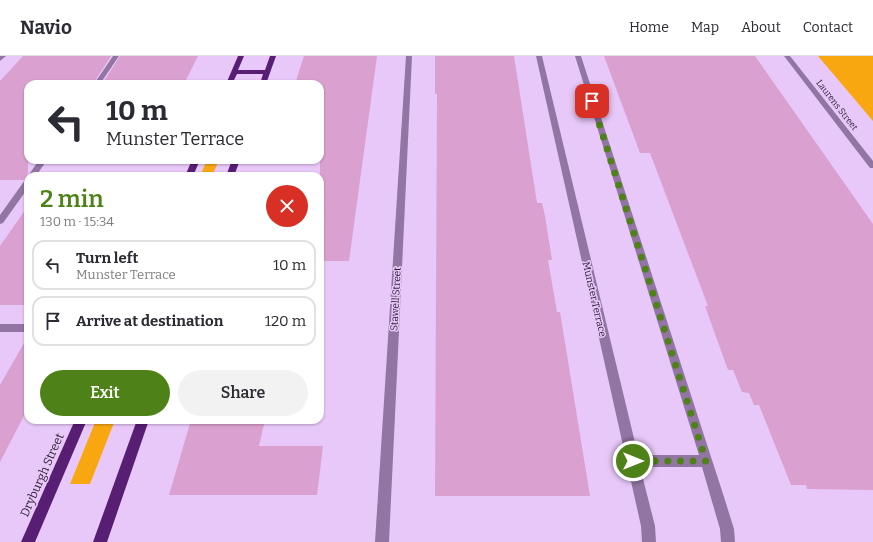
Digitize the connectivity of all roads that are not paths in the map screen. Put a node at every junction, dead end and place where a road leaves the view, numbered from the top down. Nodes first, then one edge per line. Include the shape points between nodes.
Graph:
1 (3, 56) edge
2 (116, 56) edge
3 (241, 56) edge
4 (273, 56) edge
5 (408, 56) edge
6 (539, 56) edge
7 (578, 56) edge
8 (787, 56) edge
9 (0, 59) edge
10 (234, 72) junction
11 (267, 72) junction
12 (100, 80) edge
13 (231, 80) edge
14 (264, 80) edge
15 (873, 166) edge
16 (24, 188) edge
17 (0, 222) edge
18 (0, 328) edge
19 (24, 328) edge
20 (79, 424) edge
21 (142, 424) edge
22 (633, 461) junction
23 (706, 461) junction
24 (28, 542) edge
25 (100, 542) edge
26 (382, 542) edge
27 (650, 542) edge
28 (728, 542) edge

1 - 9 street
2 - 12 street
3 - 10 main road
4 - 11 main road
5 - 26 street, Stawell Street
6 - 22 street, Munster Terrace
7 - 23 street
8 - 15 street, Laurens Street
10 - 11 main road
10 - 13 main road
11 - 14 main road
16 - 17 street
18 - 19 street
20 - 24 main road, Dryburgh Street
21 - 25 main road
22 - 23 street
22 - 27 street, Munster Terrace
23 - 28 street via 727,529

